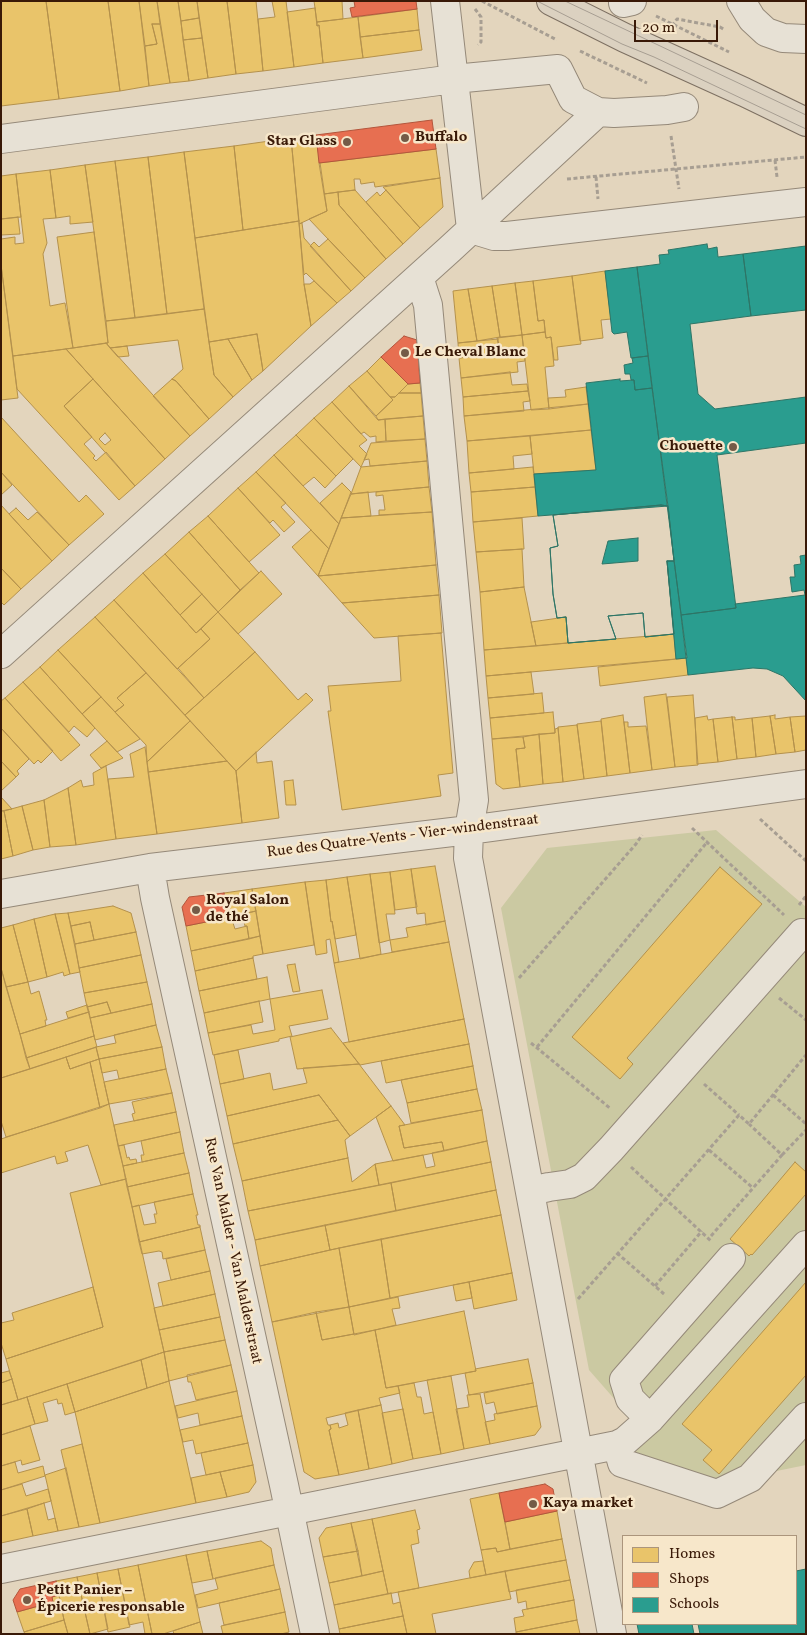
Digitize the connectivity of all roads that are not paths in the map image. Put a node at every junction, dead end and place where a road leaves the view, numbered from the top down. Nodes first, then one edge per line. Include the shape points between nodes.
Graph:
1 (445, 1) edge
2 (741, 1) edge
3 (556, 3) edge
4 (806, 39) edge
5 (454, 80) junction
6 (684, 107) dead end
7 (598, 112) junction
8 (806, 122) edge
9 (1, 139) edge
10 (806, 202) edge
11 (472, 229) junction
12 (419, 277) junction
13 (1, 654) edge
14 (806, 784) edge
15 (469, 830) junction
16 (150, 868) junction
17 (1, 894) edge
18 (797, 928) edge
19 (530, 1191) junction
20 (806, 1245) edge
21 (732, 1258) dead end
22 (806, 1417) edge
23 (650, 1419) junction
24 (617, 1445) junction
25 (578, 1453) junction
26 (289, 1510) junction
27 (1, 1569) edge
28 (315, 1634) edge
29 (612, 1634) edge

1 - 5 street
2 - 4 street via 752,19 766,32 783,38
3 - 8 main road
5 - 7 street via 558,68 573,99
5 - 9 street
5 - 11 street
6 - 7 street
7 - 11 street
10 - 11 street via 507,236 494,236
11 - 12 street
12 - 13 street
12 - 15 street via 428,305 474,800
14 - 15 street, Rue des Quatre-Vents - Vier-windenstraat
15 - 16 street, Rue des Quatre-Vents - Vier-windenstraat
15 - 19 street via 468,858
16 - 17 street, Rue des Quatre-Vents - Vier-windenstraat
16 - 26 street, Rue Van Malder - Van Malderstraat
18 - 19 street via 802,933 584,1177 570,1184
19 - 25 street
20 - 23 street
21 - 23 street via 624,1380 630,1399
22 - 24 street via 750,1478 717,1494 622,1463
23 - 24 street
24 - 25 street
25 - 26 street
25 - 29 street
26 - 27 street
26 - 28 street, Rue Van Malder - Van Malderstraat

